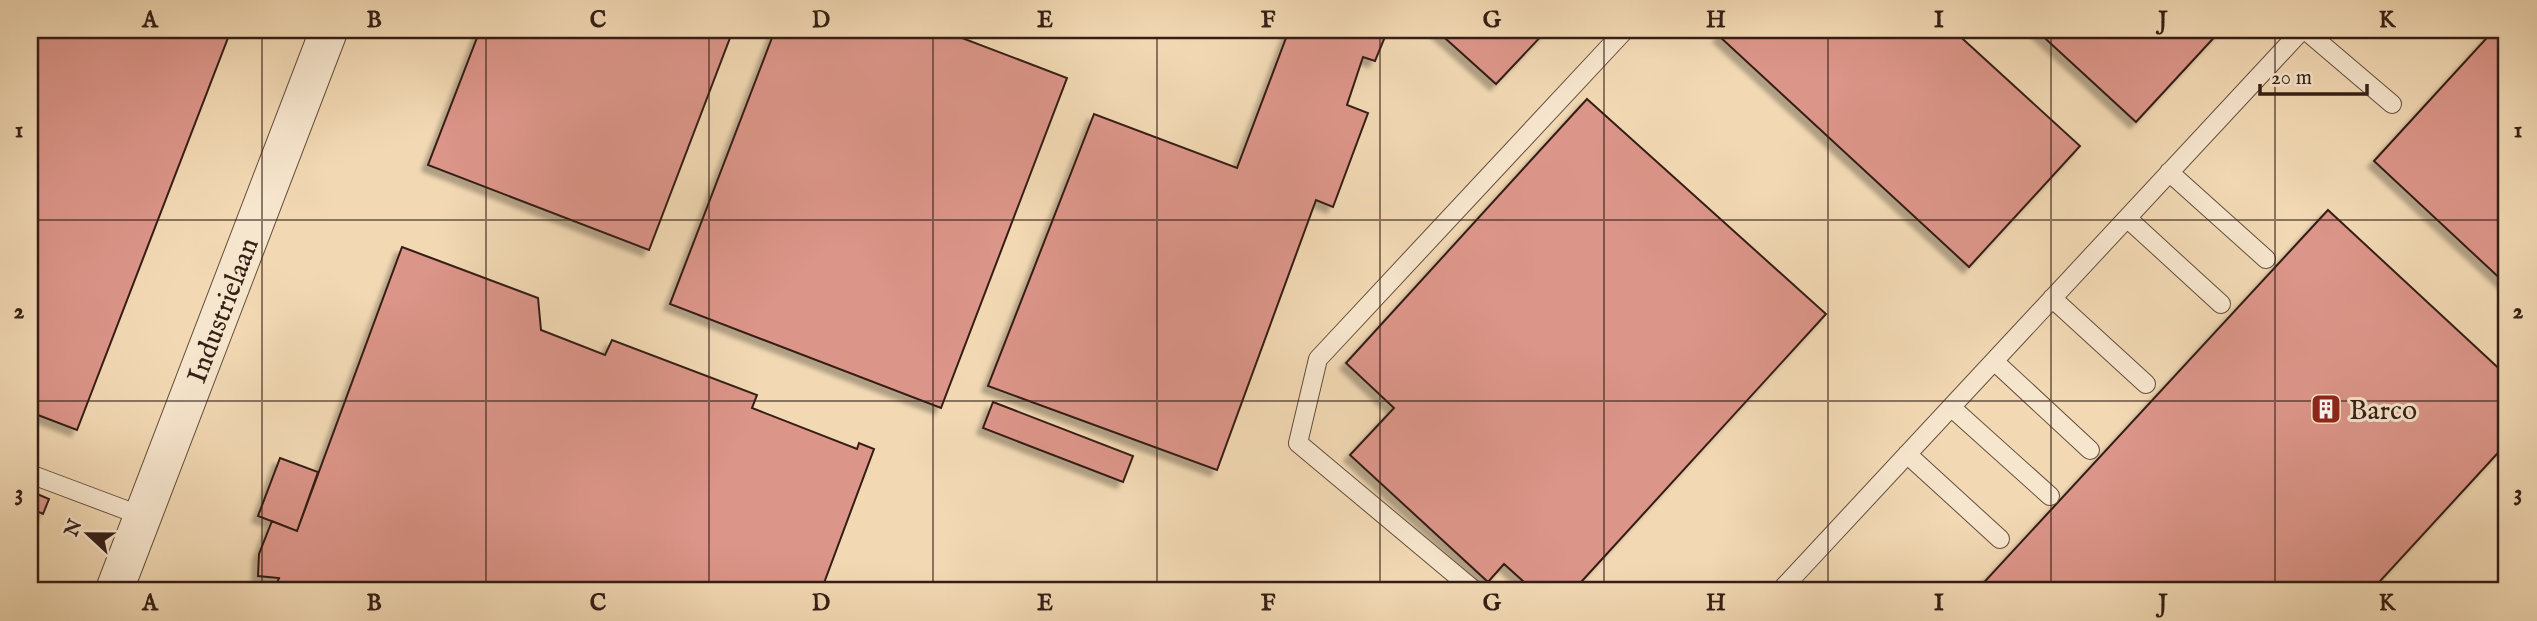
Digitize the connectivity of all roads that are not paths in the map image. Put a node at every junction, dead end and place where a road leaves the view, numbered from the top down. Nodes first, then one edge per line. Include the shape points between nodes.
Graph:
1 (329, 30) edge
2 (1625, 30) edge
3 (2303, 30) edge
4 (2392, 104) dead end
5 (2169, 172) junction
6 (2127, 218) junction
7 (2266, 260) dead end
8 (2052, 298) junction
9 (2221, 304) dead end
10 (1994, 361) junction
11 (2146, 384) dead end
12 (1951, 407) junction
13 (2090, 450) dead end
14 (1907, 454) junction
15 (30, 474) edge
16 (2050, 496) dead end
17 (142, 516) junction
18 (2000, 539) dead end
19 (114, 591) edge
20 (1475, 591) edge
21 (1780, 591) edge

1 - 17 street, Industrielaan
2 - 20 lane via 1318,359 1298,443
3 - 4 lane
3 - 5 lane
5 - 6 lane
5 - 7 lane
6 - 8 lane
6 - 9 lane
8 - 10 lane
8 - 11 lane
10 - 12 lane
10 - 13 lane
12 - 14 lane
12 - 16 lane
14 - 18 lane
14 - 21 lane
15 - 17 lane
17 - 19 street, Industrielaan

